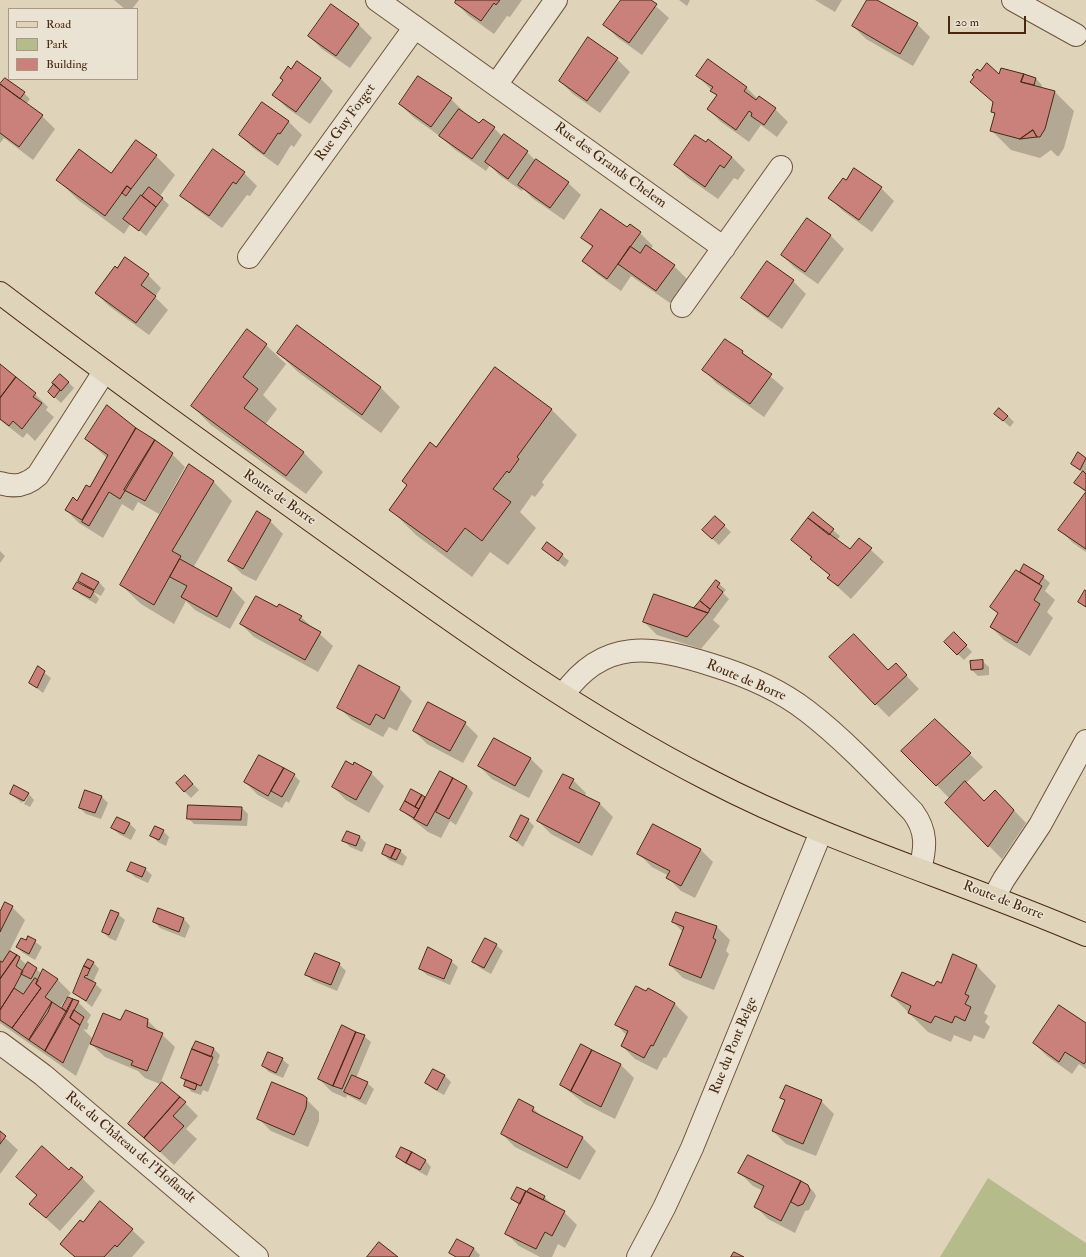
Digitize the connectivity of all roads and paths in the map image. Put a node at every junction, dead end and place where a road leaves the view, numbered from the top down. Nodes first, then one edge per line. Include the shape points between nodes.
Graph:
1 (377, 0) edge
2 (556, 0) edge
3 (1013, 0) edge
4 (415, 27) junction
5 (1076, 35) dead end
6 (496, 85) junction
7 (781, 167) dead end
8 (724, 248) junction
9 (249, 257) dead end
10 (0, 293) edge
11 (682, 306) dead end
12 (104, 372) junction
13 (0, 483) edge
14 (563, 695) junction
15 (1086, 740) edge
16 (821, 832) junction
17 (920, 869) junction
18 (994, 897) junction
19 (1086, 935) edge
20 (0, 1043) edge
21 (257, 1257) edge
22 (638, 1257) edge

1 - 4 street
2 - 6 street
3 - 5 street
4 - 6 street, Rue des Grands Chelem
4 - 9 street, Rue Guy Forget
6 - 8 street, Rue des Grands Chelem
7 - 8 street
8 - 11 street
10 - 12 main road, Route de Borre
12 - 13 street via 38,475 20,485 8,486
12 - 14 main road, Route de Borre via 456,624
14 - 16 main road, Route de Borre via 615,729 685,768
14 - 17 street, Route de Borre via 575,679 592,665 616,655 644,650 675,654 757,682 792,700 835,734 913,812 919,820 926,840
15 - 18 street via 1040,825
16 - 17 main road, Route de Borre
16 - 22 street, Rue du Pont Belge via 692,1148
17 - 18 main road, Route de Borre
18 - 19 main road, Route de Borre
20 - 21 street, Rue du Château de l'Hoflandt via 43,1075

